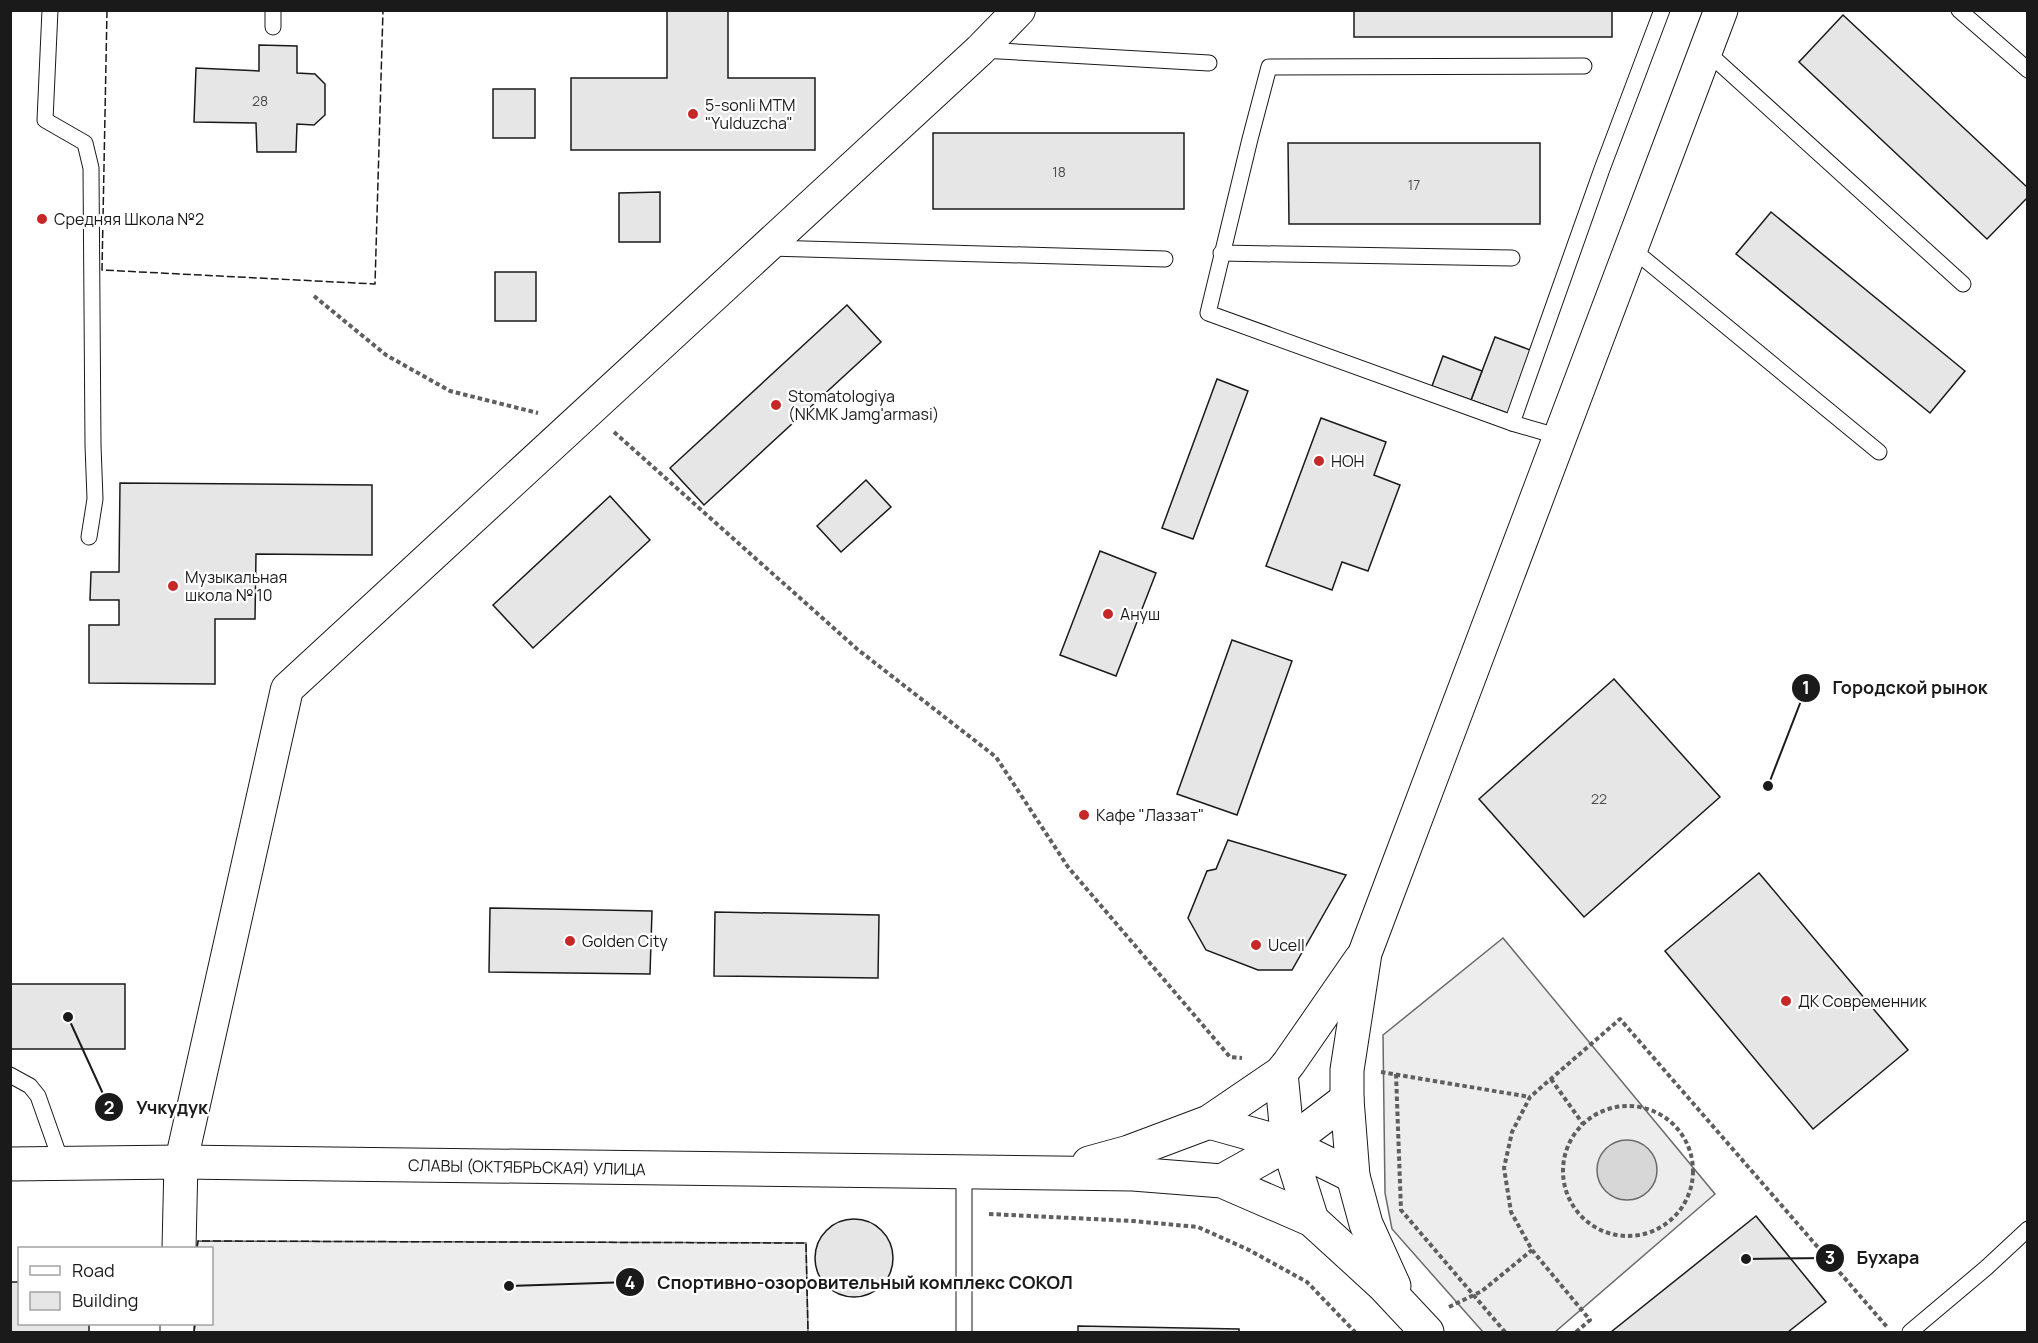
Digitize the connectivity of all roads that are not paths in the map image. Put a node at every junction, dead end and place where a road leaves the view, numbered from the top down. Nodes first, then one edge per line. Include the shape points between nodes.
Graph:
1 (50, 10) edge
2 (273, 10) edge
3 (1019, 10) edge
4 (1662, 10) edge
5 (1721, 10) edge
6 (1959, 10) edge
7 (273, 27) dead end
8 (980, 50) junction
9 (1706, 51) junction
10 (1209, 63) dead end
11 (1584, 66) dead end
12 (2028, 70) edge
13 (766, 248) junction
14 (1631, 248) junction
15 (1221, 253) junction
16 (1512, 258) dead end
17 (1165, 259) dead end
18 (1964, 284) dead end
19 (1512, 423) junction
20 (1560, 437) junction
21 (1879, 452) dead end
22 (89, 537) dead end
23 (1365, 953) junction
24 (1285, 1068) junction
25 (10, 1075) edge
26 (1347, 1085) junction
27 (1209, 1122) junction
28 (1288, 1144) junction
29 (181, 1162) junction
30 (10, 1164) edge
31 (62, 1164) junction
32 (964, 1173) junction
33 (1043, 1174) junction
34 (1353, 1176) junction
35 (1222, 1181) junction
36 (1312, 1220) junction
37 (2028, 1229) edge
38 (179, 1247) edge
39 (1417, 1322) edge
40 (964, 1332) edge
41 (1910, 1332) edge

1 - 22 lane via 45,120 85,143 91,168 95,499
2 - 7 lane
3 - 8 street
4 - 19 lane
5 - 9 main road
6 - 12 lane
8 - 10 lane
8 - 13 street
9 - 14 main road
9 - 18 lane
11 - 15 lane via 1269,67
13 - 17 lane
13 - 29 street via 287,689
14 - 20 main road
14 - 21 lane
15 - 16 lane
15 - 19 lane via 1208,314
19 - 20 lane
20 - 23 main road
23 - 24 main road
23 - 26 main road
24 - 27 main road
24 - 28 main road
25 - 31 lane via 30,1086 38,1096
26 - 28 main road
26 - 34 main road
27 - 28 main road
27 - 33 main road via 1129,1152
28 - 34 main road
28 - 35 main road
28 - 36 main road
29 - 31 main road, СЛАВЫ (ОКТЯБРЬСКАЯ) УЛИЦА
29 - 32 main road, СЛАВЫ (ОКТЯБРЬСКАЯ) УЛИЦА
29 - 38 main road
30 - 31 main road, СЛАВЫ (ОКТЯБРЬСКАЯ) УЛИЦА
32 - 33 main road, СЛАВЫ (ОКТЯБРЬСКАЯ) УЛИЦА
32 - 40 lane
33 - 35 main road via 1133,1174
34 - 39 main road via 1366,1224 1383,1263
35 - 36 main road
36 - 39 main road via 1358,1260
37 - 41 lane

